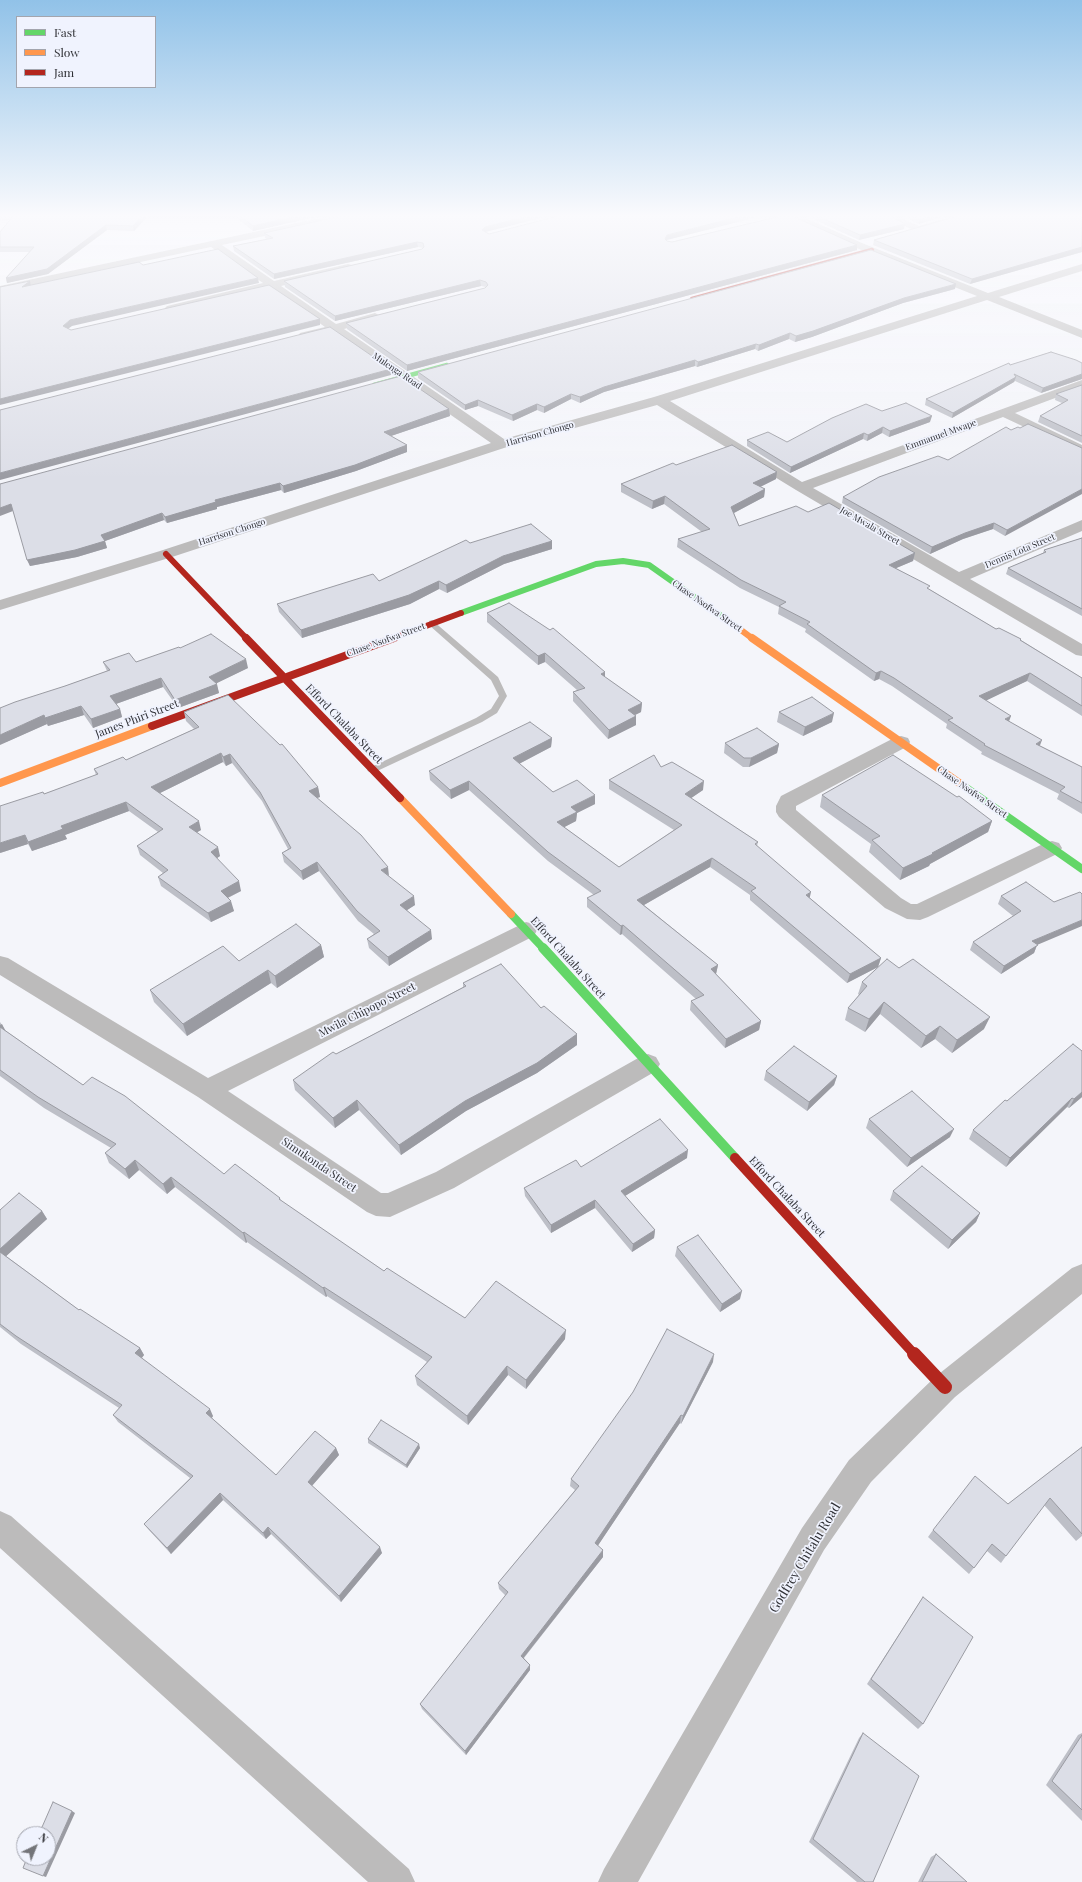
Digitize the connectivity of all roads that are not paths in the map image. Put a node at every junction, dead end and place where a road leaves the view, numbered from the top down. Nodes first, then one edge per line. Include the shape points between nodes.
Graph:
1 (186, 304) edge
2 (298, 304) edge
3 (962, 304) edge
4 (1007, 304) edge
5 (156, 311) edge
6 (384, 315) edge
7 (332, 328) junction
8 (1082, 334) edge
9 (295, 338) edge
10 (459, 362) edge
11 (405, 376) junction
12 (1082, 384) edge
13 (367, 386) edge
14 (659, 400) junction
15 (1003, 412) junction
16 (502, 444) junction
17 (1082, 450) edge
18 (801, 487) junction
19 (1082, 525) edge
20 (166, 554) junction
21 (959, 578) junction
22 (0, 605) edge
23 (432, 624) junction
24 (1082, 651) edge
25 (282, 677) junction
26 (901, 742) junction
27 (372, 770) junction
28 (0, 783) edge
29 (1052, 848) junction
30 (1082, 870) edge
31 (526, 930) junction
32 (0, 964) edge
33 (648, 1064) junction
34 (207, 1090) junction
35 (1082, 1277) edge
36 (945, 1387) junction
37 (0, 1527) edge
38 (396, 1882) edge
39 (617, 1882) edge

1 - 5 street
2 - 7 street, Mulenga Road
3 - 14 street, Harrison Chongo
4 - 8 street
6 - 7 street
7 - 9 street
7 - 11 street, Mulenga Road
10 - 11 street
11 - 13 street
11 - 16 street, Mulenga Road
12 - 15 street, Emmanuel Mwape
14 - 16 street, Harrison Chongo
14 - 18 street, Joe Mwala Street
15 - 17 street
15 - 18 street, Emmanuel Mwape
16 - 20 street, Harrison Chongo
18 - 21 street, Joe Mwala Street
19 - 21 street, Dennis Lota Street
20 - 22 street, Harrison Chongo
20 - 25 street, Efford Chalaba Street
21 - 24 street, Joe Mwala Street
23 - 25 street, Chase Nsofwa Street
23 - 26 street, Chase Nsofwa Street via 596,564 623,561 649,565
23 - 27 lane via 495,679 503,696 494,711 479,720
25 - 27 street, Efford Chalaba Street
25 - 28 street, James Phiri Street
26 - 29 street, Chase Nsofwa Street
26 - 29 street via 788,801 786,806 786,812 893,904 920,912
27 - 31 street, Efford Chalaba Street
29 - 30 street, Chase Nsofwa Street
31 - 33 street, Efford Chalaba Street
31 - 34 street, Mwila Chipopo Street
32 - 34 street, Simukonda Street
33 - 34 street, Simukonda Street via 445,1180 390,1205 376,1204
33 - 36 street, Efford Chalaba Street
35 - 36 street, Godfrey Chitalu Road
36 - 39 street, Godfrey Chitalu Road via 860,1471 813,1539
37 - 38 street

